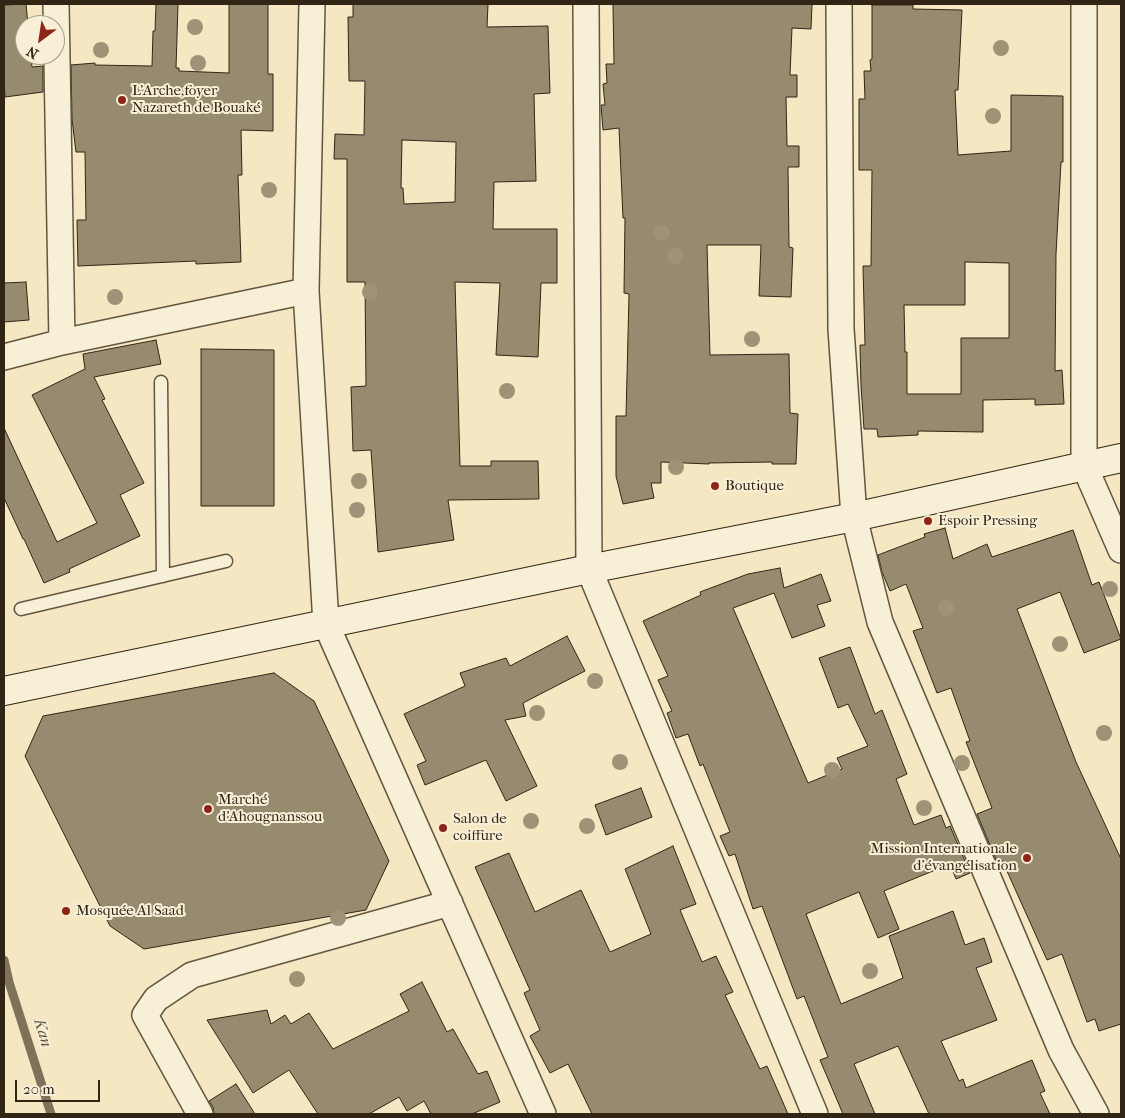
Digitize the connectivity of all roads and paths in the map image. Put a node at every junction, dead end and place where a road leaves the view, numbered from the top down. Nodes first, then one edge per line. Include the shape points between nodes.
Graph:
1 (56, 4) edge
2 (312, 4) edge
3 (586, 4) edge
4 (839, 4) edge
5 (1084, 4) edge
6 (306, 291) junction
7 (62, 342) junction
8 (4, 356) edge
9 (161, 382) dead end
10 (1121, 458) edge
11 (1084, 465) junction
12 (854, 517) junction
13 (1121, 550) edge
14 (226, 562) dead end
15 (590, 569) junction
16 (163, 576) junction
17 (21, 608) dead end
18 (326, 624) junction
19 (4, 691) edge
20 (450, 903) junction
21 (200, 1114) edge
22 (543, 1114) edge
23 (815, 1114) edge
24 (1096, 1114) edge

1 - 7 street
2 - 6 street
3 - 15 street
4 - 12 street via 842,329
5 - 11 street
6 - 7 street
6 - 18 street
7 - 8 street
9 - 16 lane
10 - 11 street
11 - 12 street
11 - 13 street
12 - 15 street
12 - 24 street via 880,622 1061,1050
14 - 16 lane
15 - 18 street
15 - 23 street
16 - 17 lane
18 - 19 street
18 - 20 street
20 - 21 street via 192,975 156,999 145,1015
20 - 22 street

